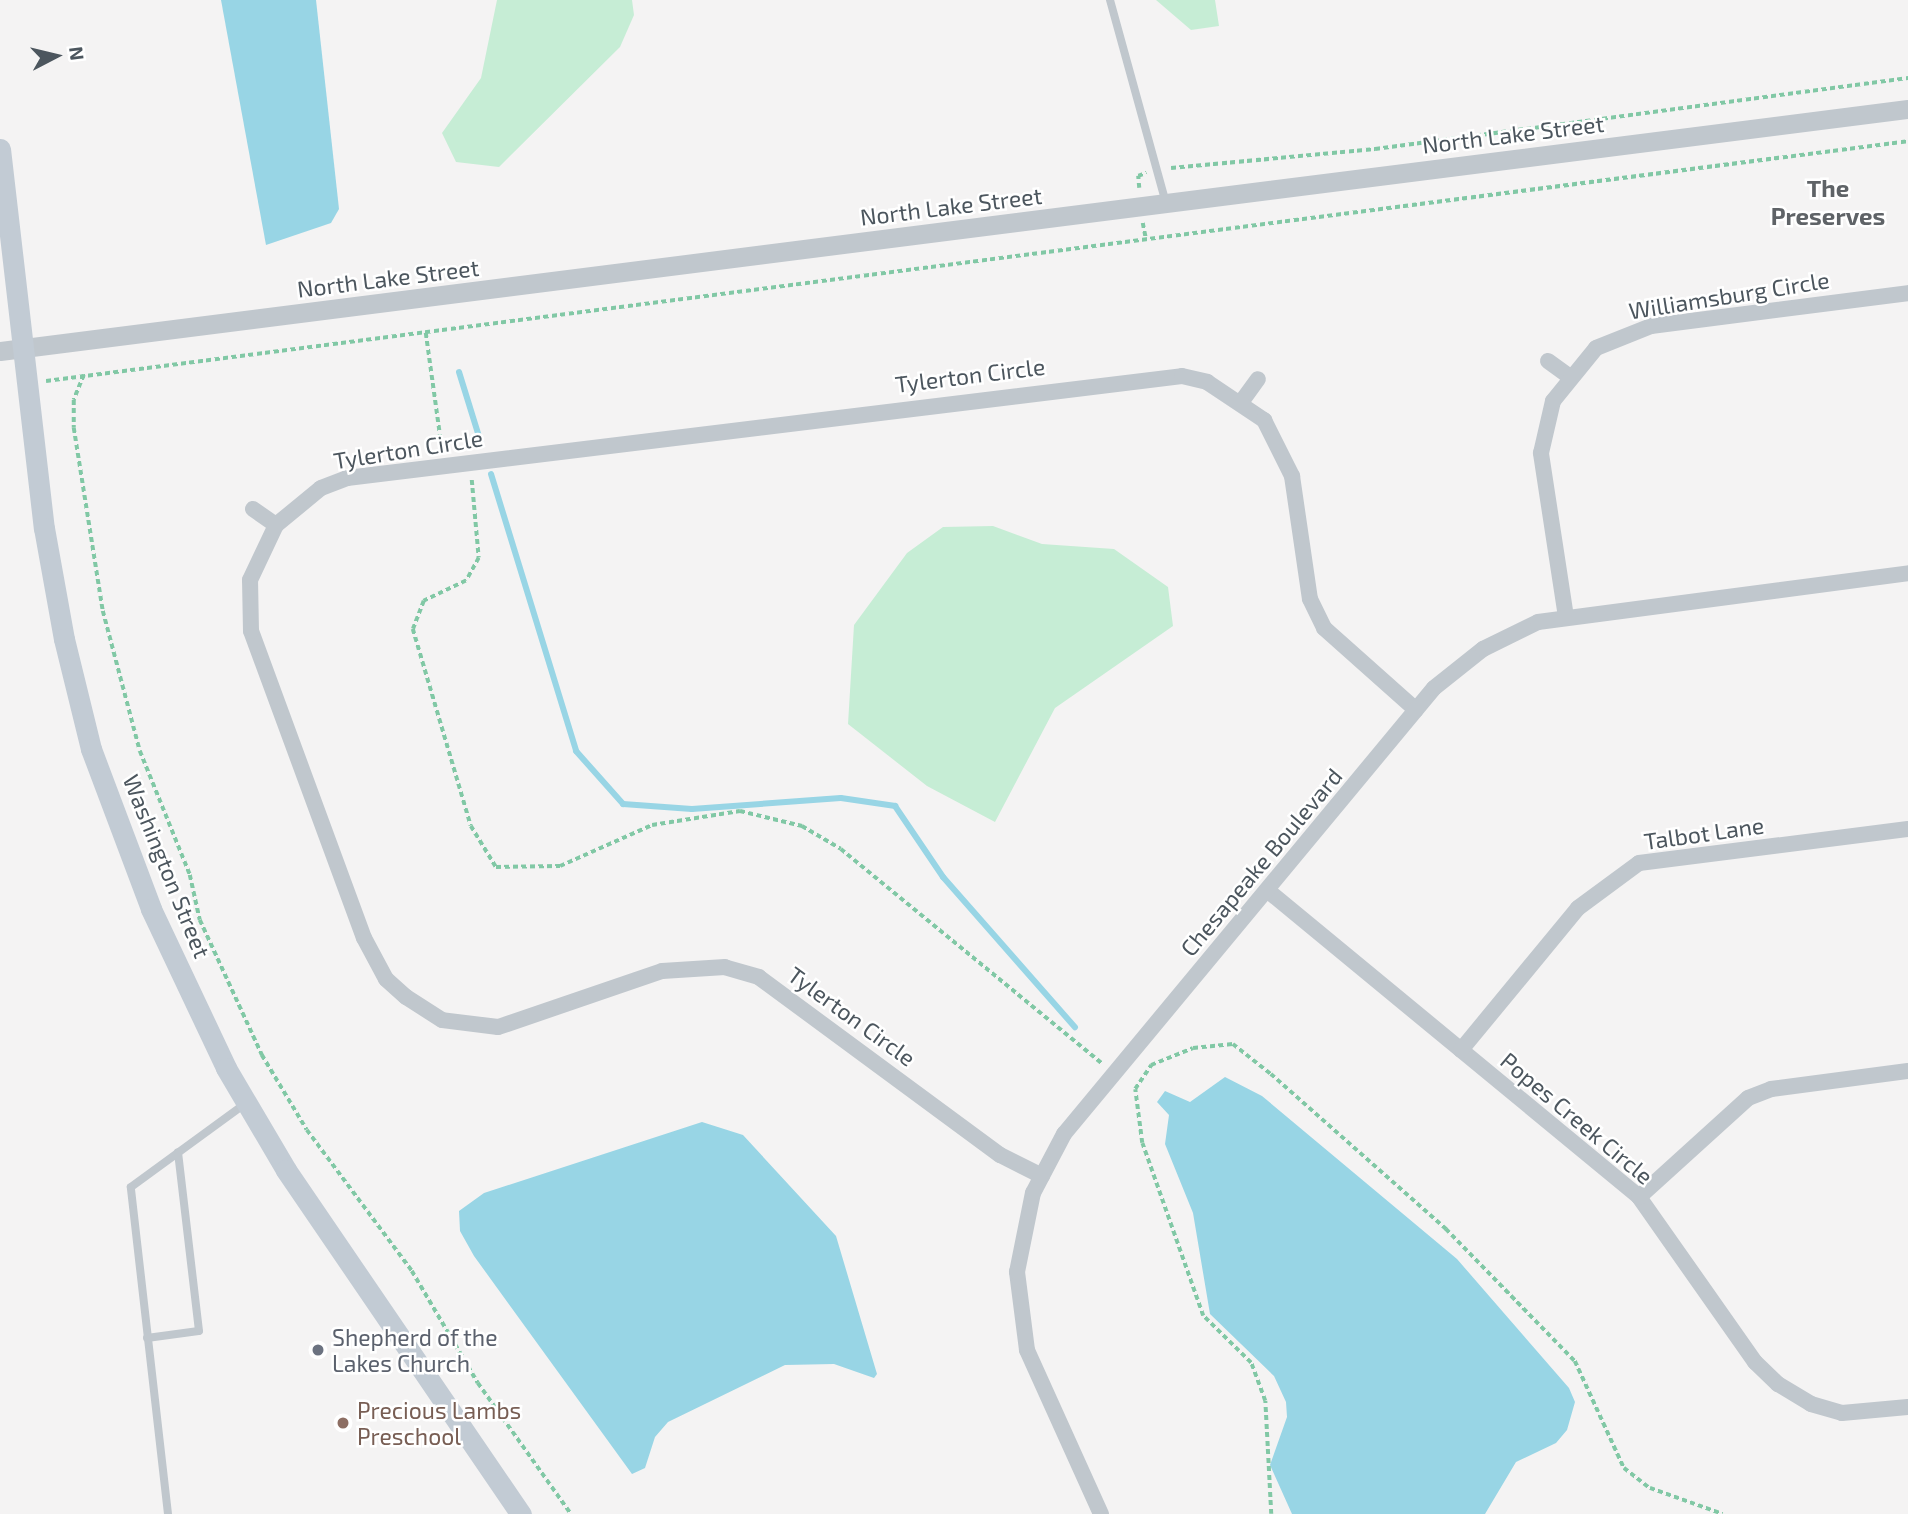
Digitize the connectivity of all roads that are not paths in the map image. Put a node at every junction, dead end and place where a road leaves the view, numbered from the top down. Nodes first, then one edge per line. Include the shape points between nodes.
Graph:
1 (1111, 0) edge
2 (1908, 109) edge
3 (0, 149) edge
4 (1166, 203) junction
5 (1908, 293) edge
6 (23, 349) junction
7 (0, 351) edge
8 (1548, 361) dead end
9 (1570, 376) junction
10 (1258, 379) dead end
11 (1242, 401) junction
12 (253, 509) dead end
13 (276, 525) junction
14 (1908, 573) edge
15 (1566, 617) junction
16 (1416, 710) junction
17 (1908, 829) edge
18 (1267, 890) junction
19 (1461, 1050) junction
20 (1908, 1071) edge
21 (246, 1103) junction
22 (178, 1152) junction
23 (1042, 1176) junction
24 (1639, 1197) junction
25 (147, 1338) junction
26 (1908, 1407) edge
27 (168, 1514) edge
28 (521, 1514) edge
29 (1101, 1514) edge

1 - 4 lane
2 - 4 street, North Lake Street
3 - 6 main road, Washington Street
4 - 6 street, North Lake Street
5 - 9 street, Williamsburg Circle via 1651,326 1596,348
6 - 7 street, North Lake Street
6 - 21 main road, Washington Street via 44,528 91,748 151,909
8 - 9 street
9 - 15 street, Williamsburg Circle via 1553,401 1541,453
10 - 11 street
11 - 13 street, Tylerton Circle via 1207,382 1150,376 445,464 339,481 293,506
11 - 16 street, Tylerton Circle via 1264,420 1289,466 1310,599 1324,628
12 - 13 street
13 - 23 street, Tylerton Circle via 250,580 251,631 364,938 386,979 406,997 442,1020 498,1027 662,971 724,967 760,977 1000,1155
14 - 15 street, Chesapeake Boulevard
15 - 16 street, Chesapeake Boulevard via 1538,622 1483,649
16 - 18 street, Chesapeake Boulevard
17 - 19 street, Talbot Lane via 1639,863 1578,908
18 - 19 street, Popes Creek Circle
18 - 23 street, Chesapeake Boulevard via 1064,1134
19 - 24 street, Popes Creek Circle
20 - 24 street via 1771,1089 1748,1098
21 - 22 lane
21 - 28 main road, Washington Street via 360,1283
22 - 25 lane via 131,1187
22 - 25 lane via 199,1331
23 - 29 street, Chesapeake Boulevard via 1021,1233 1020,1314 1027,1350
24 - 26 street, Popes Creek Circle via 1755,1362 1778,1384 1811,1404 1842,1413
25 - 27 lane

